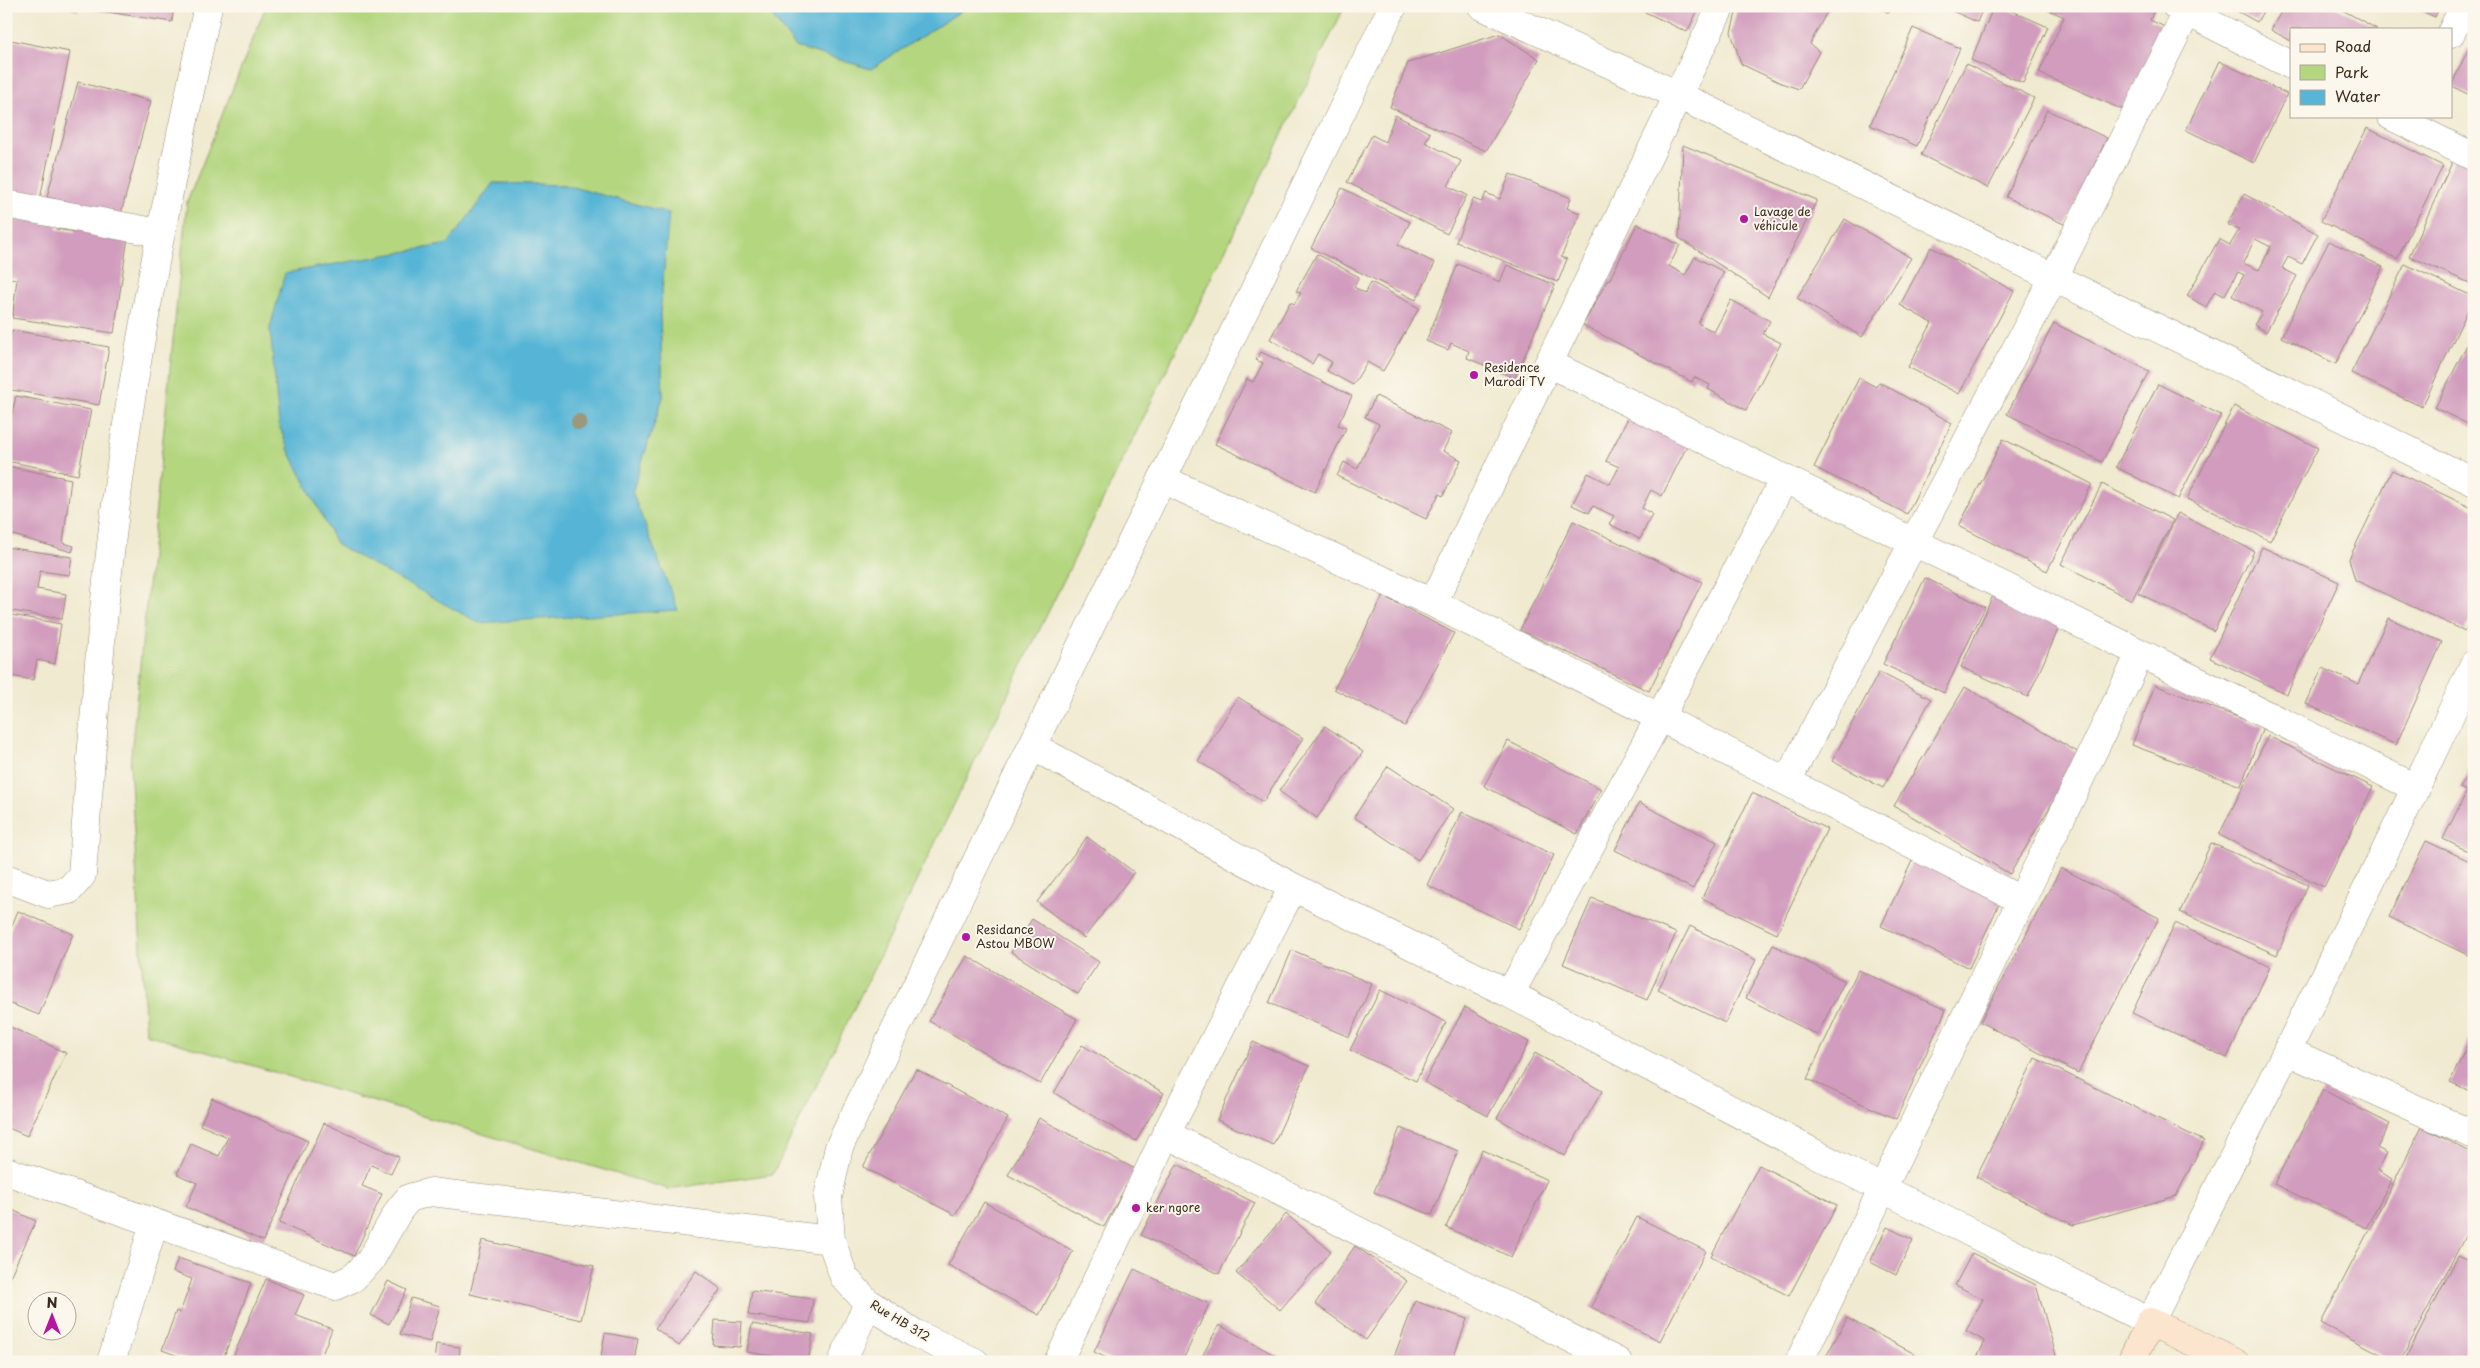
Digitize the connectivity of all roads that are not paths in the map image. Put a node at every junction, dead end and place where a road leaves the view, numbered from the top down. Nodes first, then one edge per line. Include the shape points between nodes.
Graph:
1 (208, 6) edge
2 (1393, 6) edge
3 (1482, 6) edge
4 (1721, 6) edge
5 (2464, 6) edge
6 (2185, 8) edge
7 (2452, 30) edge
8 (2290, 64) edge
9 (1678, 95) junction
10 (2402, 119) edge
11 (2474, 157) edge
12 (6, 204) edge
13 (159, 232) junction
14 (2054, 277) junction
15 (1550, 364) junction
16 (1162, 479) junction
17 (1784, 479) junction
18 (2474, 482) edge
19 (1914, 543) junction
20 (1433, 603) junction
21 (2140, 654) junction
22 (2474, 664) edge
23 (1660, 717) junction
24 (1032, 746) junction
25 (1787, 781) junction
26 (2416, 788) junction
27 (6, 878) edge
28 (1293, 887) junction
29 (2021, 900) junction
30 (1510, 994) junction
31 (2287, 1051) junction
32 (1166, 1134) junction
33 (2474, 1136) edge
34 (6, 1171) edge
35 (1883, 1189) junction
36 (154, 1224) junction
37 (831, 1240) junction
38 (868, 1303) junction
39 (2150, 1322) junction
40 (111, 1362) edge
41 (842, 1362) edge
42 (975, 1362) edge
43 (1058, 1362) edge
44 (1618, 1362) edge
45 (1799, 1362) edge
46 (2131, 1362) edge
47 (2235, 1362) edge

1 - 13 street
2 - 16 street, Rue HB 312
3 - 9 street
4 - 9 street
5 - 7 street
6 - 8 street
6 - 14 street
9 - 14 street
9 - 15 street
10 - 11 street
12 - 13 street
13 - 27 street via 129,407 100,638 82,875 69,890 48,894
14 - 18 street
14 - 19 street
15 - 17 street
15 - 20 street
16 - 20 street
16 - 24 street, Rue HB 312
17 - 19 street
17 - 23 street
19 - 21 street
19 - 25 street
20 - 23 street
21 - 26 street
21 - 29 street
22 - 26 street
23 - 25 street
23 - 30 street
24 - 28 street
24 - 37 street, Rue HB 312 via 840,1147 828,1197
25 - 29 street
26 - 31 street
28 - 30 street
28 - 32 street
29 - 35 street
30 - 35 street
31 - 33 street
31 - 39 street
32 - 43 street
32 - 44 street
34 - 36 street
35 - 39 street
35 - 45 street
36 - 37 street via 335,1286 353,1278 370,1261 409,1198 431,1192
36 - 40 street
37 - 38 street, Rue HB 312 via 844,1277
38 - 41 street
38 - 42 street, Rue HB 312 via 914,1332
39 - 46 street
39 - 47 street

